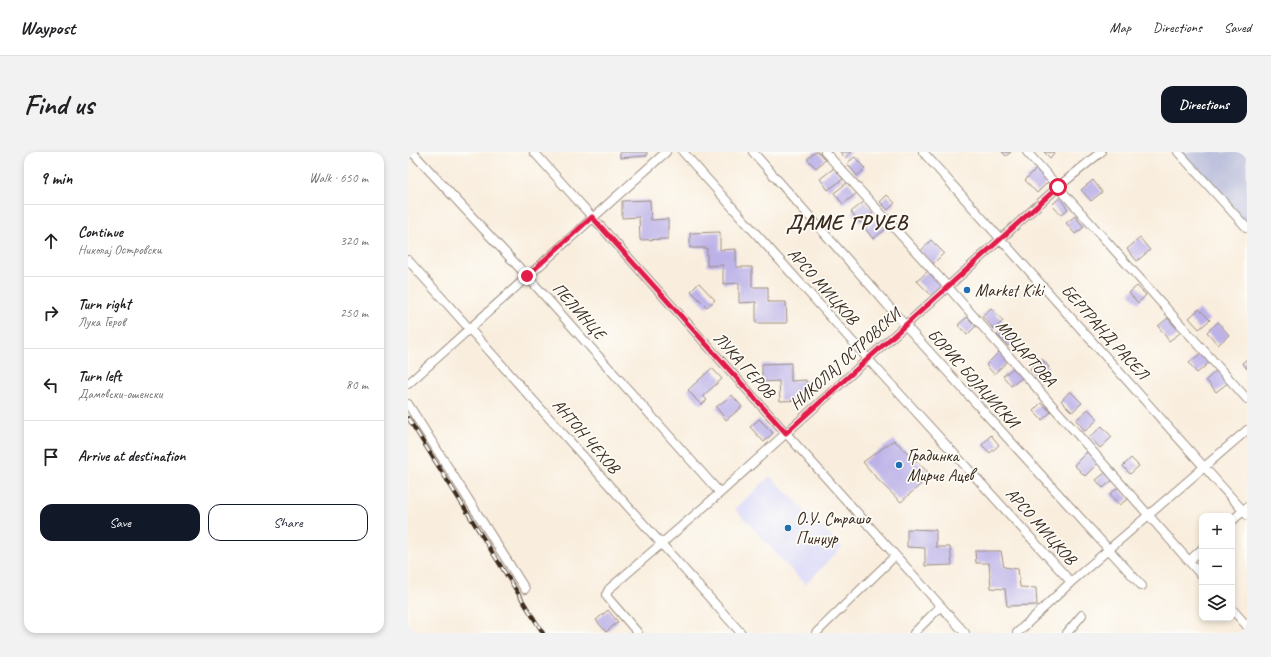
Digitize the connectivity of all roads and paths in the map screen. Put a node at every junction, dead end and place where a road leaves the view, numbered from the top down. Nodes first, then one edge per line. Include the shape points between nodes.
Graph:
1 (412, 152) edge
2 (534, 152) edge
3 (666, 152) edge
4 (683, 152) edge
5 (753, 152) edge
6 (825, 152) edge
7 (923, 152) edge
8 (1027, 152) edge
9 (1101, 152) edge
10 (1178, 152) edge
11 (1058, 187) junction
12 (592, 217) junction
13 (1247, 228) edge
14 (1001, 238) junction
15 (408, 260) edge
16 (527, 276) junction
17 (948, 287) junction
18 (905, 325) junction
19 (469, 328) junction
20 (868, 359) junction
21 (408, 384) edge
22 (1247, 399) edge
23 (408, 404) edge
24 (1247, 430) edge
25 (786, 433) junction
26 (1205, 466) junction
27 (720, 493) junction
28 (1246, 511) edge
29 (1148, 515) junction
30 (1235, 518) edge
31 (661, 543) junction
32 (1108, 550) junction
33 (1199, 552) edge
34 (895, 556) junction
35 (1189, 561) junction
36 (1199, 573) edge
37 (1071, 582) junction
38 (1142, 586) dead end
39 (525, 589) dead end
40 (941, 606) junction
41 (1235, 612) edge
42 (1082, 615) dead end
43 (1247, 626) edge
44 (638, 633) edge
45 (741, 633) edge
46 (816, 633) edge
47 (914, 633) edge
48 (965, 633) edge
49 (1017, 633) edge
50 (1067, 633) edge

1 - 16 street, ПЕЛИНЦЕ
2 - 12 street, ЛУКА ГЕРОВ
3 - 12 street
4 - 20 street, АРСО МИЦКОВ
5 - 18 street, БОРИС БОЈАЏИСКИ
6 - 17 street, МОЦАРТОВА
7 - 14 street, БЕРТРАНД РАСЕЛ
8 - 11 street
9 - 11 street, НИКОЛАЈ ОСТРОВСКИ
10 - 13 street
11 - 14 street, НИКОЛАЈ ОСТРОВСКИ
11 - 22 street
12 - 16 street
12 - 25 street, ЛУКА ГЕРОВ
14 - 17 street, НИКОЛАЈ ОСТРОВСКИ
14 - 26 street, БЕРТРАНД РАСЕЛ
15 - 19 street, АНТОН ЧЕХОВ
16 - 19 street
16 - 27 street, ПЕЛИНЦЕ
17 - 18 street, НИКОЛАЈ ОСТРОВСКИ
17 - 29 street, МОЦАРТОВА
18 - 20 street, НИКОЛАЈ ОСТРОВСКИ
18 - 32 street, БОРИС БОЈАЏИСКИ
19 - 21 street
19 - 31 street, АНТОН ЧЕХОВ
20 - 25 street, НИКОЛАЈ ОСТРОВСКИ
20 - 37 street, АРСО МИЦКОВ
23 - 39 street
24 - 26 street
25 - 27 street, НИКОЛАЈ ОСТРОВСКИ
25 - 34 street, ЛУКА ГЕРОВ
26 - 28 street, БЕРТРАНД РАСЕЛ
26 - 29 street
27 - 31 street, НИКОЛАЈ ОСТРОВСКИ
28 - 30 street
29 - 32 street
29 - 35 street, МОЦАРТОВА
31 - 44 street, НИКОЛАЈ ОСТРОВСКИ via 609,589 606,595
31 - 45 street, АНТОН ЧЕХОВ
32 - 37 street
32 - 38 street, БОРИС БОЈАЏИСКИ
33 - 35 street
34 - 40 street, ЛУКА ГЕРОВ
34 - 46 street
35 - 36 street, МОЦАРТОВА
37 - 49 street
40 - 47 street
40 - 48 street, ЛУКА ГЕРОВ
41 - 43 street
42 - 50 street

